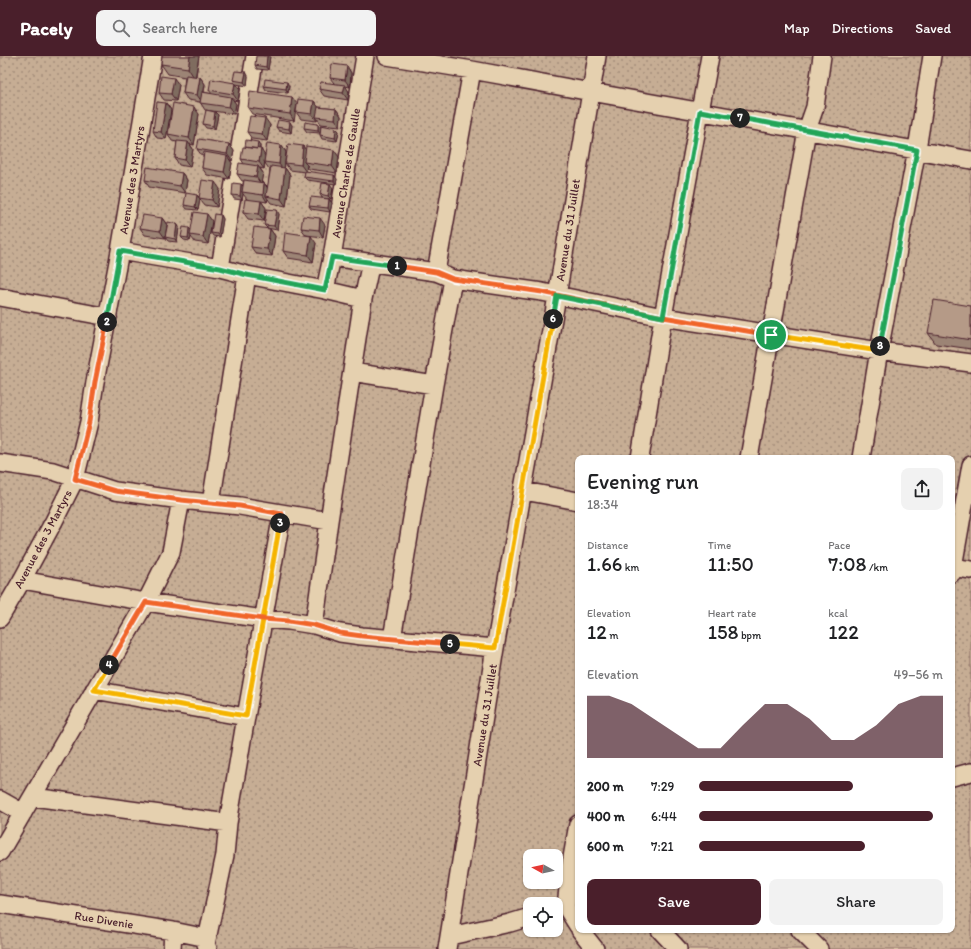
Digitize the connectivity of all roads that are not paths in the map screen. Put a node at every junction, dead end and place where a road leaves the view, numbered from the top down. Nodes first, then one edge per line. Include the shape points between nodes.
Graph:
1 (153, 56) edge
2 (255, 56) edge
3 (365, 56) edge
4 (387, 56) edge
5 (597, 56) edge
6 (710, 56) edge
7 (822, 56) edge
8 (932, 56) edge
9 (450, 61) edge
10 (472, 70) junction
11 (591, 92) junction
12 (700, 111) junction
13 (807, 130) junction
14 (917, 150) junction
15 (971, 160) edge
16 (120, 251) junction
17 (332, 257) junction
18 (371, 262) junction
19 (220, 268) junction
20 (436, 272) junction
21 (247, 275) junction
22 (453, 279) junction
23 (325, 290) junction
24 (557, 296) junction
25 (0, 297) edge
26 (363, 300) junction
27 (108, 317) junction
28 (663, 317) junction
29 (771, 335) junction
30 (879, 351) junction
31 (971, 363) edge
32 (352, 372) junction
33 (434, 385) junction
34 (640, 455) edge
35 (750, 455) edge
36 (862, 455) edge
37 (0, 463) edge
38 (971, 465) edge
39 (75, 479) junction
40 (524, 492) junction
41 (181, 500) junction
42 (575, 500) edge
43 (211, 503) junction
44 (282, 514) junction
45 (329, 521) junction
46 (955, 553) edge
47 (955, 569) edge
48 (971, 570) edge
49 (22, 580) junction
50 (146, 602) junction
51 (0, 618) edge
52 (263, 619) junction
53 (314, 625) junction
54 (392, 639) junction
55 (495, 648) junction
56 (94, 690) junction
57 (246, 716) junction
58 (971, 772) edge
59 (955, 777) edge
60 (32, 797) junction
61 (0, 800) edge
62 (23, 813) junction
63 (228, 823) junction
64 (575, 841) edge
65 (0, 852) edge
66 (0, 904) edge
67 (567, 907) edge
68 (523, 919) edge
69 (575, 921) edge
70 (173, 931) junction
71 (582, 933) edge
72 (663, 933) edge
73 (803, 933) edge
74 (208, 943) edge
75 (449, 943) edge
76 (172, 949) edge
77 (595, 949) edge
78 (678, 949) edge
79 (819, 949) edge

1 - 16 street, Avenue des 3 Martyrs
2 - 19 street
3 - 17 street, Avenue Charles de Gaulle
4 - 9 street
5 - 11 street, Avenue du 31 Juillet
6 - 12 street
7 - 13 street via 815,107
8 - 14 street
9 - 10 street
10 - 11 street
10 - 20 street
11 - 12 street
11 - 24 street, Avenue du 31 Juillet
12 - 13 street
12 - 28 street
13 - 14 street
13 - 29 street
14 - 15 street
14 - 30 street
16 - 19 street
16 - 27 street, Avenue des 3 Martyrs
17 - 18 street
17 - 23 street, Avenue Charles de Gaulle
18 - 20 street
18 - 26 street
19 - 21 street
20 - 22 street
21 - 23 street
21 - 43 street
22 - 24 street
22 - 33 street
23 - 26 street
24 - 28 street
24 - 40 street, Avenue du 31 Juillet
25 - 27 street
26 - 32 street
27 - 39 street, Avenue des 3 Martyrs via 89,422
28 - 29 street
28 - 34 street
29 - 30 street
29 - 35 street
30 - 31 street
30 - 36 street
32 - 33 street
32 - 45 street
33 - 54 street
37 - 39 street via 53,471
38 - 46 street
39 - 41 street via 115,491
39 - 49 street, Avenue des 3 Martyrs
40 - 42 street
40 - 55 street, Avenue du 31 Juillet
41 - 43 street
41 - 50 street via 171,552
43 - 44 street
44 - 45 street
44 - 52 street
45 - 53 street
47 - 48 street
49 - 50 street
49 - 51 street, Avenue des 3 Martyrs
50 - 52 street
50 - 56 street
52 - 53 street
52 - 57 street
53 - 54 street via 340,633
54 - 55 street
55 - 75 street, Avenue du 31 Juillet
56 - 57 street
56 - 60 street
57 - 63 street
58 - 59 street
60 - 62 street
60 - 63 street
61 - 62 street
62 - 65 street
63 - 74 street via 225,855
64 - 67 street
66 - 70 street, Rue Divenie
67 - 69 street
68 - 75 street
70 - 74 street, Rue Divenie
70 - 76 street
71 - 77 street
72 - 78 street
73 - 79 street

